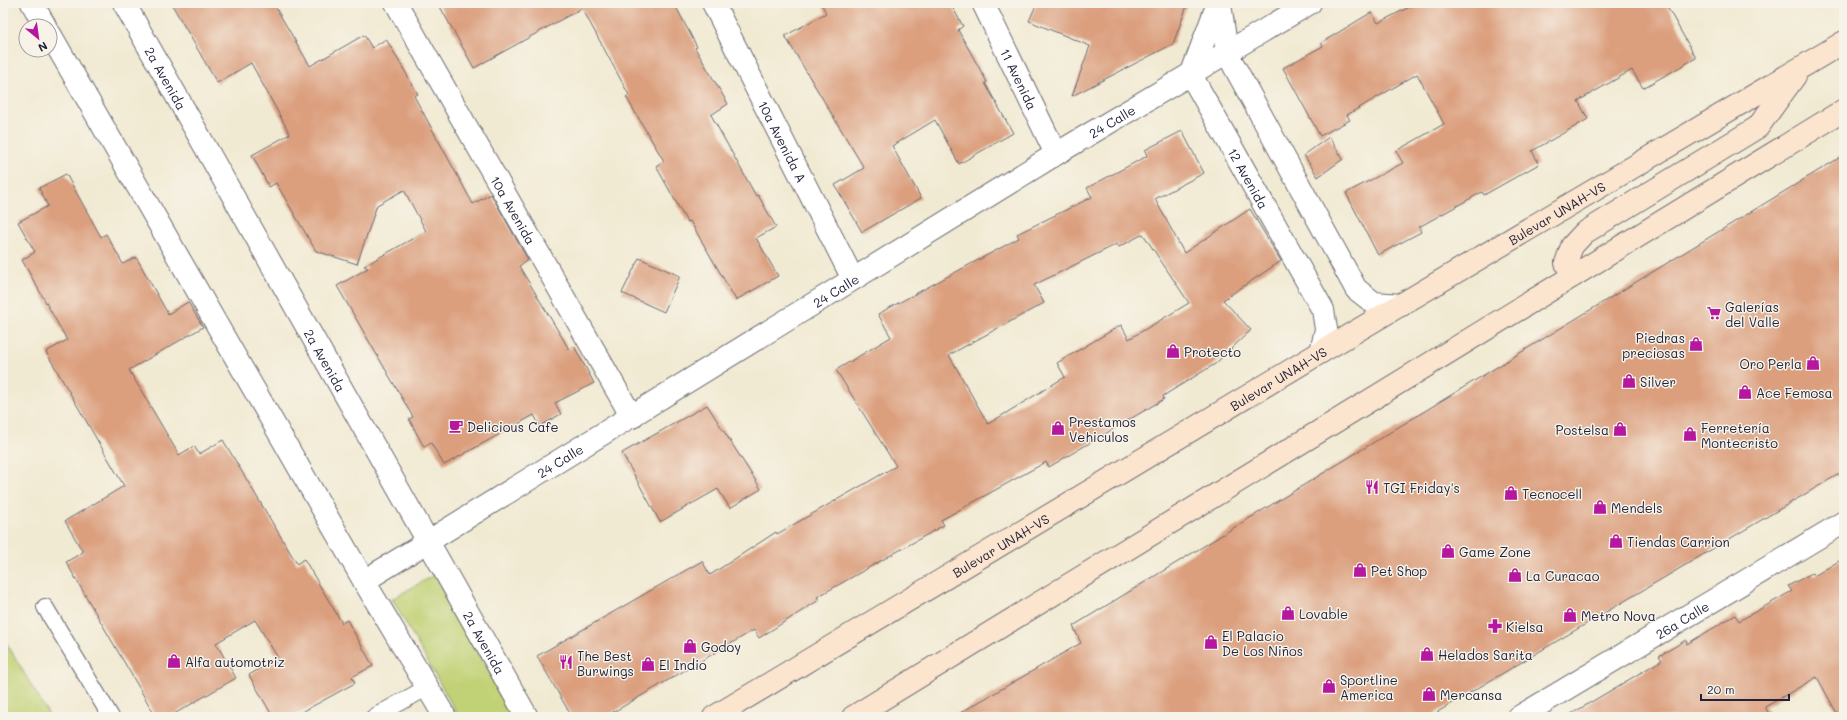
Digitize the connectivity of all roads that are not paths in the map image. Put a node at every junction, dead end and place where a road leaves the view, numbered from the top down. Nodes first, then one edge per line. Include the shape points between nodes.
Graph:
1 (32, 3) edge
2 (124, 3) edge
3 (396, 3) edge
4 (713, 3) edge
5 (982, 3) edge
6 (1219, 3) edge
7 (1310, 3) edge
8 (40, 18) edge
9 (1844, 42) edge
10 (58, 48) edge
11 (1226, 53) junction
12 (1801, 68) junction
13 (1191, 75) junction
14 (1844, 110) edge
15 (1056, 154) junction
16 (1573, 276) junction
17 (853, 279) junction
18 (1402, 305) junction
19 (1322, 352) junction
20 (632, 417) junction
21 (1844, 522) edge
22 (429, 542) junction
23 (364, 581) junction
24 (45, 607) dead end
25 (428, 687) junction
26 (111, 717) edge
27 (374, 717) edge
28 (445, 717) edge
29 (527, 717) edge
30 (714, 717) edge
31 (853, 717) edge
32 (1519, 717) edge

1 - 8 street
2 - 22 street, 2a Avenida
3 - 20 street, 10a Avenida
4 - 17 street, 10a Avenida A
5 - 15 street, 11 Avenida
6 - 11 street
6 - 13 street
7 - 11 street, 24 Calle
9 - 12 main road, Bulevar UNAH-VS
10 - 23 street
11 - 13 street, 24 Calle
11 - 18 street via 1356,289 1374,303
12 - 16 main road via 1758,127 1584,233 1572,246 1566,264
12 - 18 main road, Bulevar UNAH-VS
13 - 15 street, 24 Calle
13 - 19 street, 12 Avenida via 1323,310 1326,329
14 - 16 main road
15 - 17 street, 24 Calle
16 - 31 main road
17 - 20 street, 24 Calle
18 - 19 main road, Bulevar UNAH-VS
19 - 30 main road, Bulevar UNAH-VS
20 - 22 street, 24 Calle
21 - 32 street, 26a Calle
22 - 23 street, 24 Calle
22 - 29 street, 2a Avenida
23 - 25 street
24 - 26 lane
25 - 27 lane
25 - 28 street

